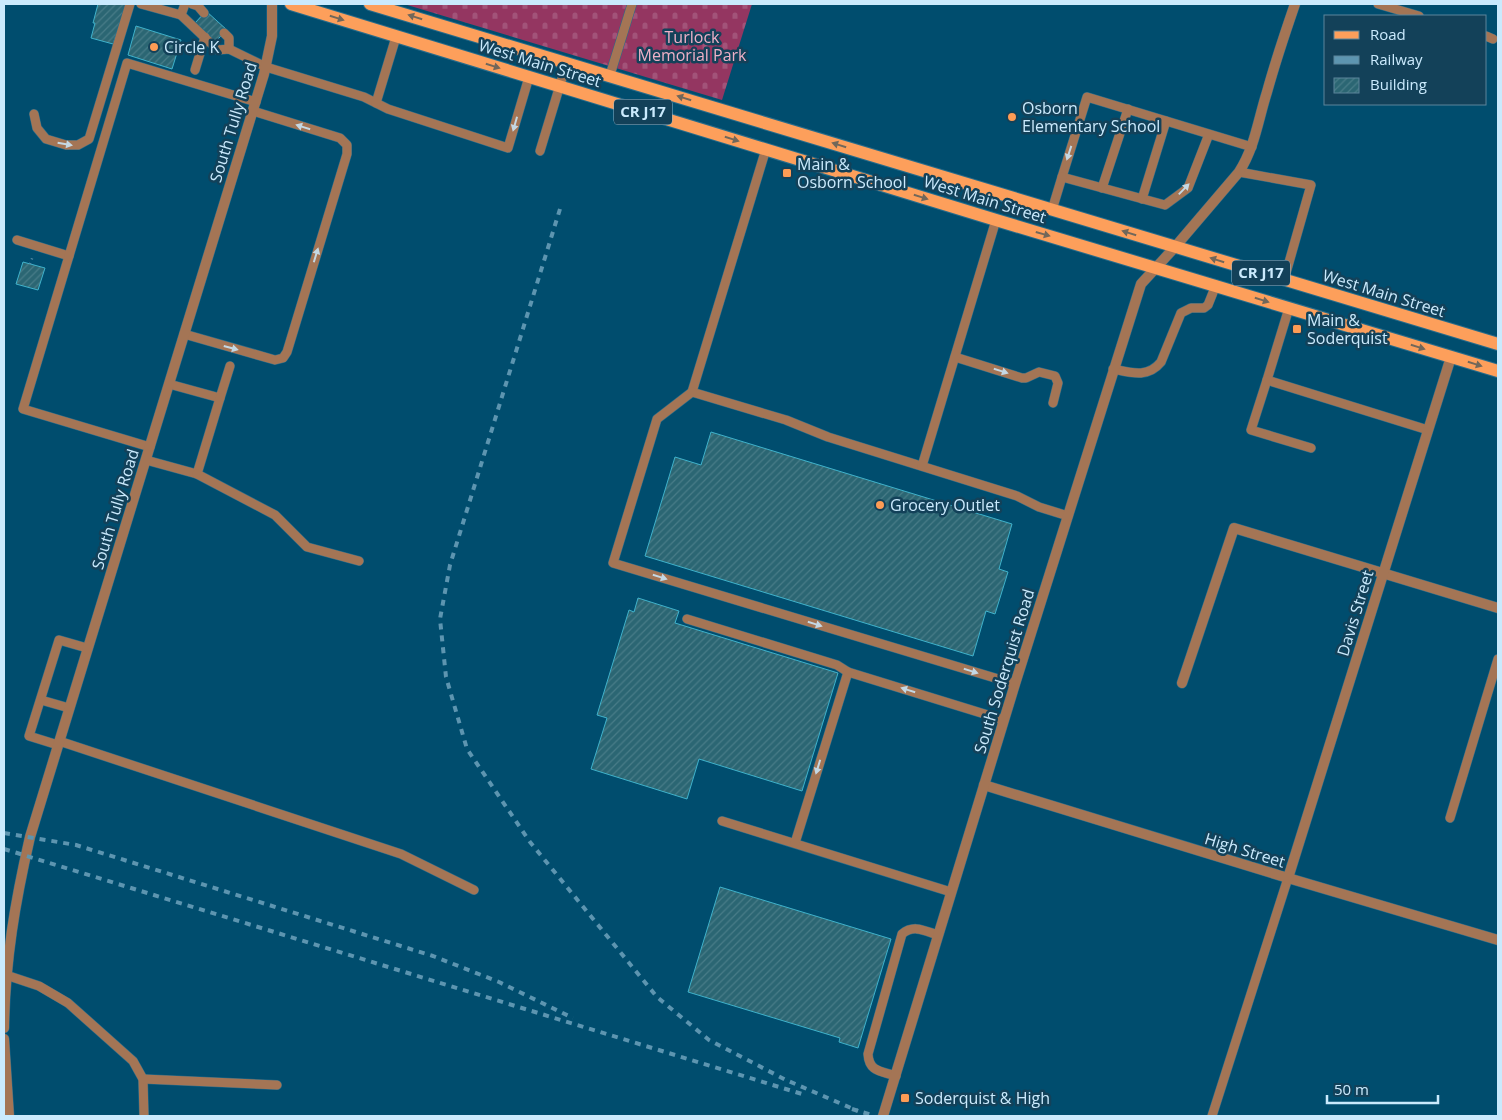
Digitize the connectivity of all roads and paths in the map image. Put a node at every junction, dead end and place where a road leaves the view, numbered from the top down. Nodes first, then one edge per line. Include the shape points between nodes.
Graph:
1 (130, 4) edge
2 (142, 4) edge
3 (185, 4) edge
4 (192, 4) edge
5 (272, 4) edge
6 (291, 4) edge
7 (370, 4) edge
8 (632, 4) edge
9 (1295, 4) edge
10 (1378, 4) edge
11 (204, 13) dead end
12 (181, 15) junction
13 (1416, 15) edge
14 (224, 33) dead end
15 (396, 36) junction
16 (205, 37) junction
17 (229, 49) junction
18 (567, 62) junction
19 (266, 67) junction
20 (194, 70) dead end
21 (610, 75) junction
22 (529, 77) junction
23 (560, 86) junction
24 (376, 103) junction
25 (255, 107) junction
26 (1128, 110) junction
27 (34, 114) dead end
28 (1166, 121) junction
29 (1209, 134) junction
30 (1252, 147) junction
31 (766, 149) junction
32 (540, 151) dead end
33 (1239, 172) junction
34 (1062, 177) junction
35 (1102, 188) junction
36 (1142, 199) junction
37 (1052, 210) junction
38 (996, 220) junction
39 (17, 240) dead end
40 (1175, 247) junction
41 (69, 256) junction
42 (1157, 267) junction
43 (1284, 280) junction
44 (1216, 285) junction
45 (1289, 308) junction
46 (184, 334) junction
47 (1498, 343) edge
48 (955, 357) junction
49 (1451, 357) junction
50 (230, 366) dead end
51 (1113, 369) junction
52 (1498, 371) edge
53 (1267, 380) junction
54 (169, 384) junction
55 (692, 392) junction
56 (220, 398) junction
57 (1053, 403) dead end
58 (1428, 430) junction
59 (150, 447) junction
60 (1311, 448) dead end
61 (146, 460) junction
62 (922, 466) junction
63 (196, 474) junction
64 (1068, 516) junction
65 (359, 561) dead end
66 (1384, 572) junction
67 (1498, 608) edge
68 (687, 619) dead end
69 (87, 648) junction
70 (1498, 659) edge
71 (848, 672) junction
72 (1182, 683) dead end
73 (1015, 684) junction
74 (41, 700) junction
75 (69, 708) junction
76 (1004, 720) junction
77 (58, 743) junction
78 (984, 786) junction
79 (1450, 818) dead end
80 (722, 821) dead end
81 (795, 843) junction
82 (1288, 878) junction
83 (474, 890) dead end
84 (951, 892) junction
85 (938, 935) junction
86 (1498, 940) edge
87 (6, 975) junction
88 (4, 1028) edge
89 (4, 1039) edge
90 (896, 1076) junction
91 (143, 1079) junction
92 (278, 1085) dead end
93 (9, 1116) edge
94 (144, 1116) edge
95 (883, 1116) edge
96 (1212, 1116) edge

27 -> 1 lane via 37,128 46,139 66,145 78,145 89,139
2 - 12 lane
3 - 12 lane
4 - 11 lane
5 - 19 street, South Tully Road via 272,36
6 -> 15 main road, West Main Street / CR J17
18 -> 7 main road, West Main Street / CR J17
8 - 21 lane
9 - 30 street, South Soderquist Road
10 - 13 lane
12 - 16 lane
14 - 17 lane via 229,38
15 -> 22 main road, West Main Street / CR J17
15 - 24 lane
16 - 17 lane via 218,50
16 - 20 lane
17 - 19 lane
18 - 21 main road, West Main Street / CR J17
18 - 23 lane
19 - 24 lane
19 - 25 street, South Tully Road
37 -> 21 main road, West Main Street / CR J17
22 - 23 main road, West Main Street / CR J17
22 -> 24 lane via 508,148
23 -> 31 main road, West Main Street / CR J17
23 - 32 lane
25 - 41 lane via 126,63
25 - 46 street, South Tully Road
46 -> 25 lane via 275,360 283,358 292,333 347,154 347,145 340,138
26 - 28 lane
26 -> 34 lane via 1087,97
26 - 35 lane
28 - 29 lane
28 - 36 lane
29 - 30 lane
36 -> 29 lane via 1165,205 1188,188
30 - 33 street, South Soderquist Road
31 -> 38 main road, West Main Street / CR J17
31 - 55 lane
33 - 40 street, South Soderquist Road
33 - 43 lane via 1311,186
34 - 35 lane
34 - 37 lane
35 - 36 lane
40 -> 37 main road, West Main Street / CR J17
38 -> 42 main road, West Main Street / CR J17
38 - 48 lane
39 - 41 lane
40 - 42 street, South Soderquist Road
43 -> 40 main road, West Main Street / CR J17
41 - 59 lane via 23,409
42 - 44 main road, West Main Street / CR J17
42 - 51 street, South Soderquist Road via 1141,284
43 - 47 main road, West Main Street / CR J17
44 -> 45 main road, West Main Street / CR J17
44 - 51 lane via 1208,306 1191,308 1181,314 1157,367 1148,373 1137,374
45 -> 49 main road, West Main Street / CR J17
45 - 53 lane
46 - 54 street, South Tully Road
48 -> 57 lane via 1022,378 1039,372 1053,376 1058,382
48 - 62 lane
49 -> 52 main road, West Main Street / CR J17
49 - 58 street, Davis Street
50 - 56 lane
51 - 64 street, South Soderquist Road
53 - 58 lane
53 - 60 lane via 1251,430
54 - 56 lane
54 - 59 street, South Tully Road
55 - 62 lane
55 -> 73 lane via 657,419 613,563
56 - 63 lane
58 - 66 street, Davis Street
59 - 61 street, South Tully Road
61 - 63 lane
61 - 69 street, South Tully Road
62 - 64 lane
63 - 65 lane via 275,515 307,547
64 - 73 street, South Soderquist Road
66 - 67 street
66 - 72 street via 1234,528
66 - 82 street, Davis Street
68 - 71 lane via 837,665
69 - 74 lane via 59,640
69 - 75 street, South Tully Road
70 - 79 lane
76 -> 71 lane
71 -> 81 lane
73 - 76 street, South Soderquist Road
74 - 75 lane
74 - 77 lane via 29,736
75 - 77 street, South Tully Road
76 - 78 street, South Soderquist Road
77 - 83 lane via 401,854
77 - 87 street, South Tully Road via 20,877
78 - 82 street, High Street
78 - 84 street, South Soderquist Road
80 - 81 lane
81 - 84 lane
82 - 86 street, High Street
82 - 96 lane
84 - 85 street, South Soderquist Road
85 - 90 street, South Soderquist Road
85 - 90 lane via 915,928 902,934 868,1054 872,1067
87 - 88 street, South Tully Road
87 - 91 lane via 39,986 68,1003 132,1061
89 - 93 street
90 - 95 street, South Soderquist Road
91 - 92 lane
91 - 94 lane

